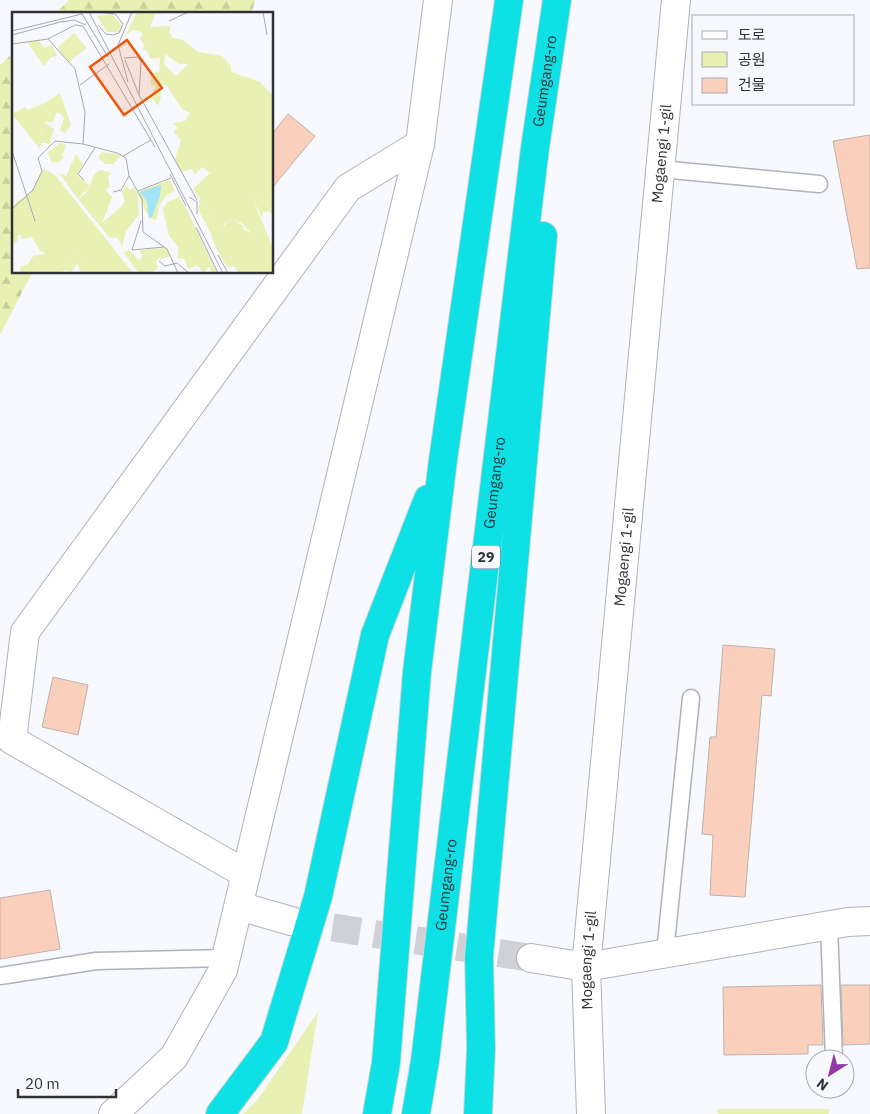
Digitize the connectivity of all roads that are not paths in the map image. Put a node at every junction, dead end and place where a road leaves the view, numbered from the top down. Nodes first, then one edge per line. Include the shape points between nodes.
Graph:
1 (438, 0) edge
2 (508, 0) edge
3 (557, 0) edge
4 (676, 0) edge
5 (420, 144) junction
6 (535, 148) junction
7 (660, 169) junction
8 (819, 184) dead end
9 (443, 460) junction
10 (690, 698) dead end
11 (6, 729) edge
12 (246, 874) junction
13 (239, 906) junction
14 (291, 921) tunnel mouth
15 (870, 921) edge
16 (829, 925) junction
17 (665, 953) junction
18 (226, 958) junction
19 (531, 958) tunnel mouth
20 (586, 967) junction
21 (0, 976) edge
22 (834, 1049) edge
23 (113, 1114) edge
24 (220, 1114) edge
25 (377, 1114) edge
26 (416, 1114) edge
27 (478, 1114) edge
28 (591, 1114) edge

1 - 5 street
2 - 9 highway
3 - 6 highway, Geumgang-ro / 29
4 - 7 street, Mogaengi 1-gil
5 - 11 street via 348,188 25,632
5 - 12 street
6 - 26 highway, Geumgang-ro / 29
6 - 27 highway via 546,199 479,957 481,1049
7 - 8 lane
7 - 20 street, Mogaengi 1-gil
9 - 24 highway via 375,636 318,897 274,1042
9 - 25 highway via 417,672 386,1064
10 - 17 lane
11 - 12 street
12 - 13 street
13 - 14 street
13 - 18 street
15 - 16 street
16 - 17 street
16 - 22 lane
17 - 20 street
18 - 21 lane via 96,960
18 - 23 street via 223,970 174,1057
19 - 20 street
20 - 28 street, Mogaengi 1-gil

